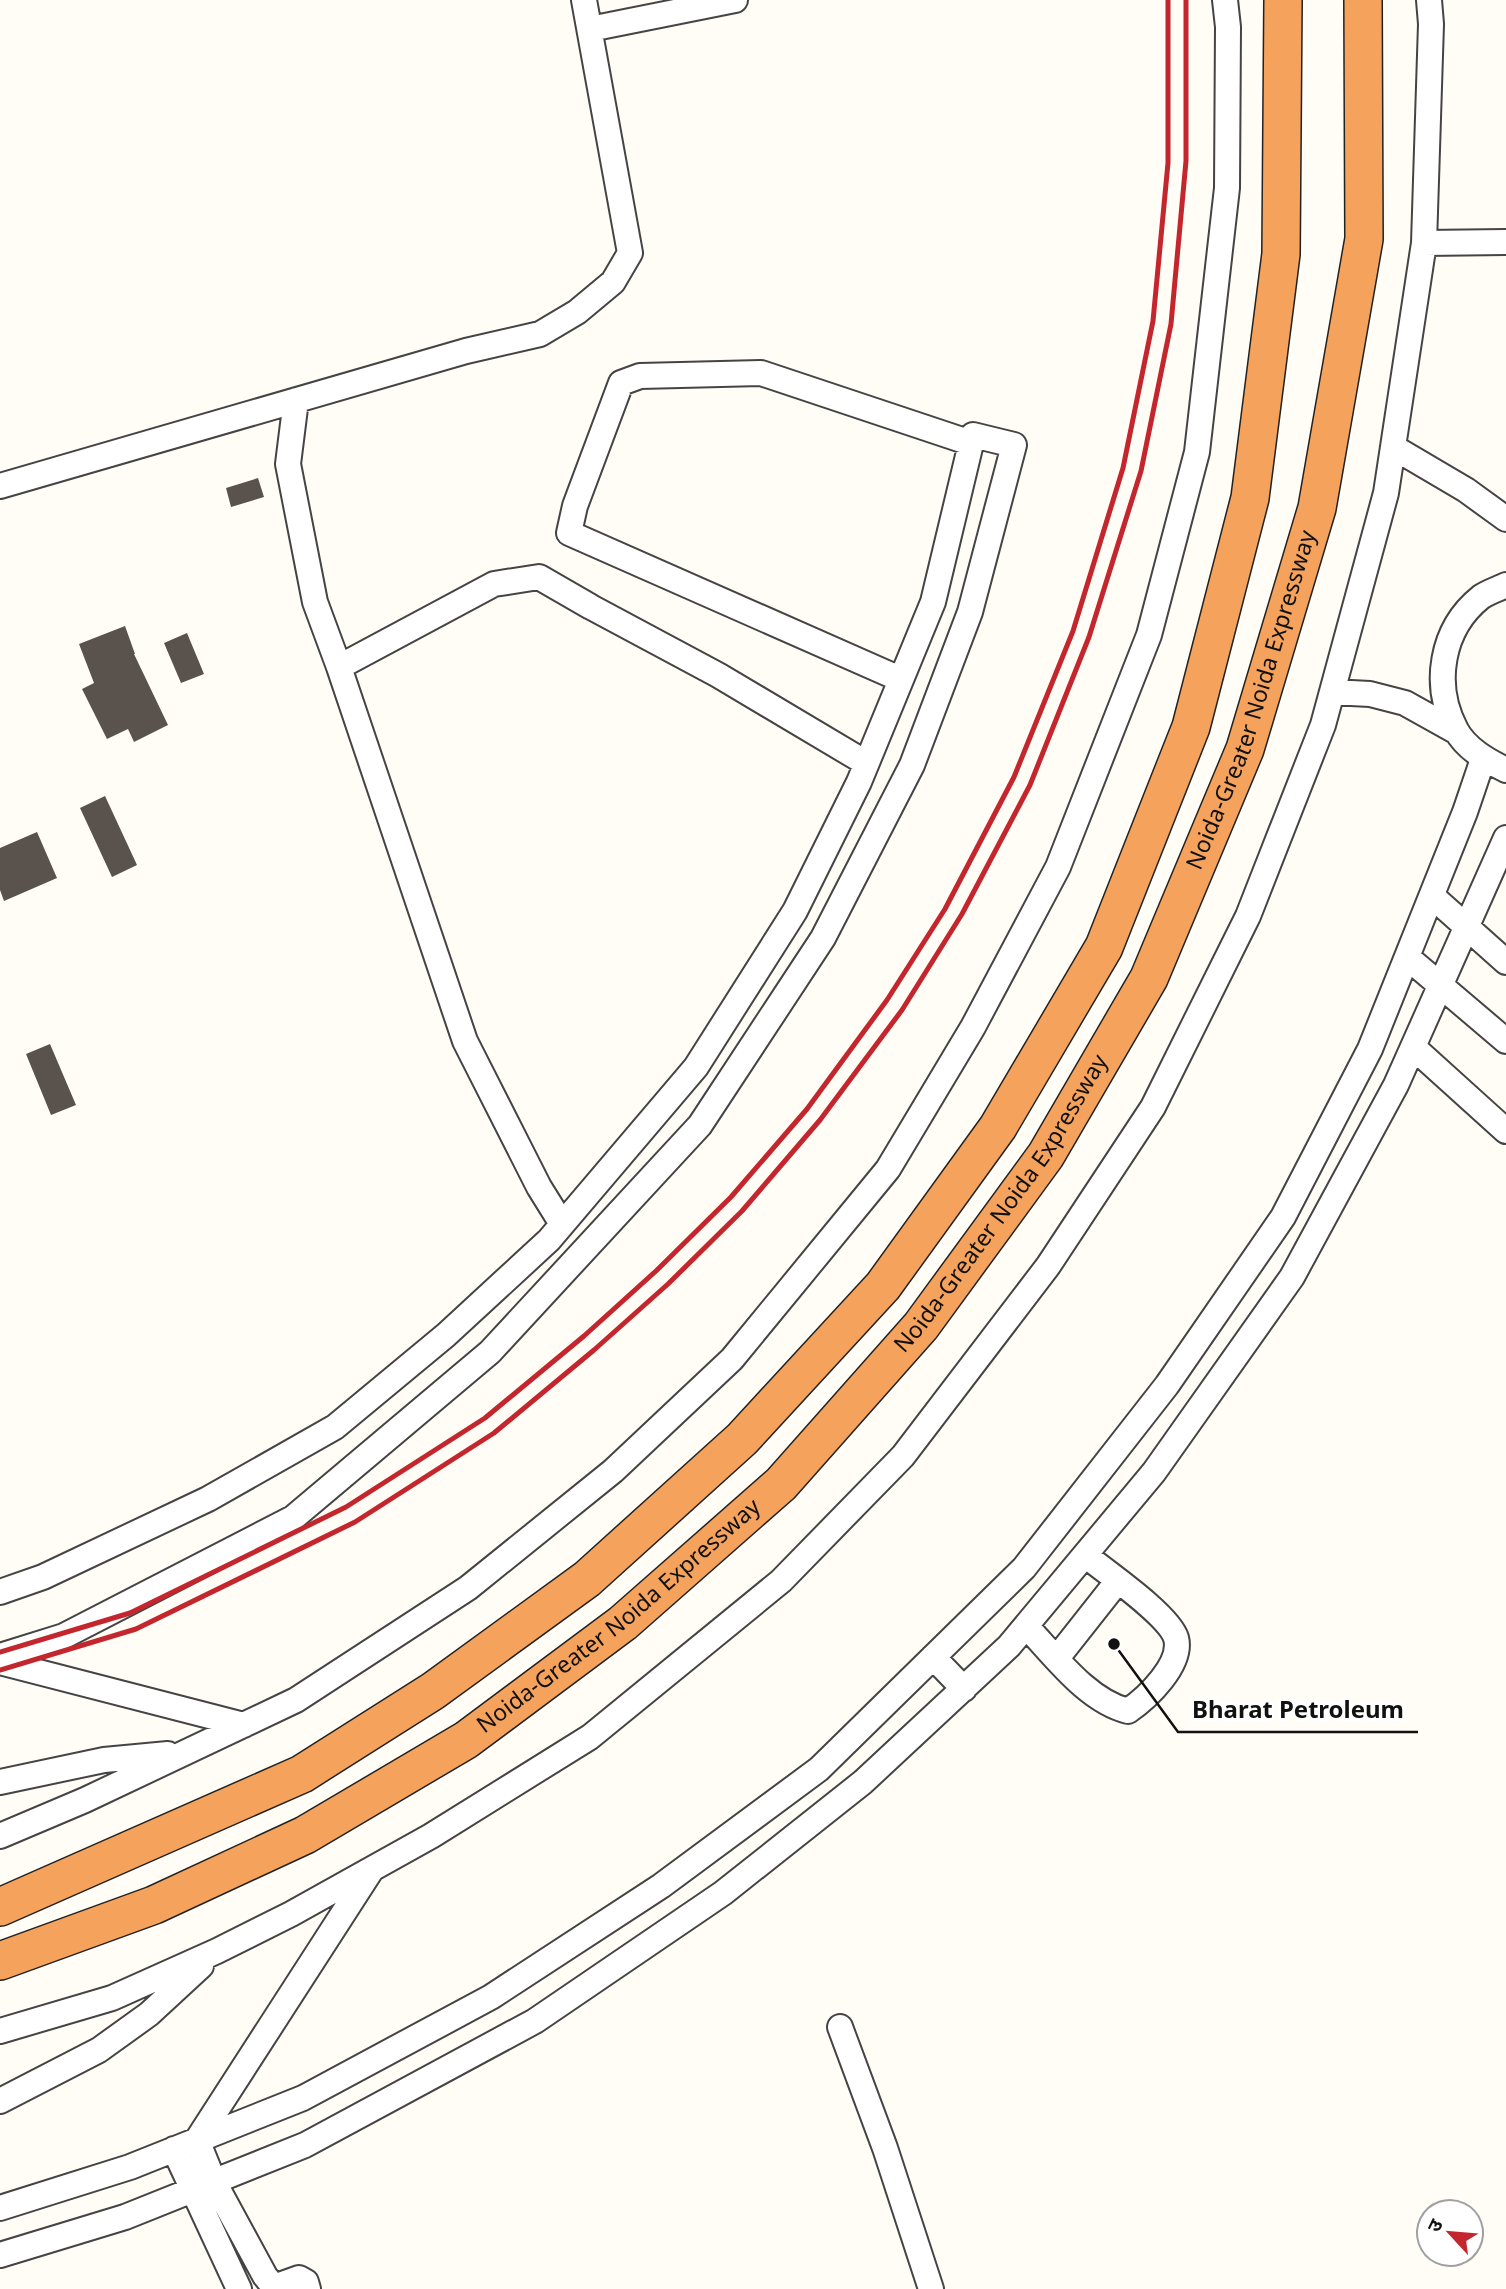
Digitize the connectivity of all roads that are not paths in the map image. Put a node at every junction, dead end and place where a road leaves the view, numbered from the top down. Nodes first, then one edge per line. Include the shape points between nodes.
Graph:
1 (584, 0) edge
2 (735, 0) edge
3 (1226, 0) edge
4 (1283, 0) edge
5 (1363, 0) edge
6 (1429, 0) edge
7 (590, 29) junction
8 (1506, 242) edge
9 (1424, 243) junction
10 (296, 400) junction
11 (971, 443) junction
12 (1393, 447) junction
13 (0, 486) edge
14 (1506, 519) edge
15 (1506, 585) edge
16 (339, 667) junction
17 (900, 680) junction
18 (1332, 692) junction
19 (1457, 732) junction
20 (1483, 759) junction
21 (866, 763) junction
22 (1506, 770) edge
23 (1506, 838) edge
24 (1498, 882) edge
25 (1432, 896) junction
26 (1466, 927) junction
27 (1407, 957) junction
28 (1506, 962) edge
29 (1441, 985) junction
30 (1506, 1041) edge
31 (1413, 1047) junction
32 (1506, 1131) edge
33 (562, 1224) junction
34 (1085, 1555) junction
35 (1118, 1581) junction
36 (0, 1592) edge
37 (1026, 1626) junction
38 (0, 1656) edge
39 (933, 1657) junction
40 (1057, 1658) junction
41 (0, 1662) edge
42 (964, 1689) junction
43 (244, 1725) junction
44 (186, 1752) junction
45 (0, 1782) edge
46 (0, 1836) edge
47 (373, 1868) junction
48 (0, 1907) edge
49 (217, 1951) junction
50 (0, 1961) edge
51 (840, 2027) dead end
52 (0, 2031) edge
53 (0, 2101) edge
54 (185, 2145) junction
55 (204, 2186) junction
56 (0, 2208) edge
57 (0, 2255) edge
58 (274, 2288) edge
59 (239, 2289) edge
60 (308, 2289) edge
61 (931, 2289) edge

1 - 7 street
2 - 7 street
3 - 43 street via 1227,188 1197,452 1149,635 1058,867 973,1027 888,1169 732,1359 613,1471 468,1588 296,1700
4 - 48 highway, Noida-Greater Noida Expressway via 1281,254 1250,498 1191,727 1104,947 998,1127 874,1296 742,1439 587,1579 433,1691 302,1774
5 - 50 highway, Noida-Greater Noida Expressway via 1364,239 1318,508 1245,750 1149,978 1046,1155 921,1326 781,1484 623,1623 466,1740 305,1835 154,1905
6 - 9 street
7 - 10 street via 630,253 613,282 577,312 540,334
8 - 9 street
9 - 12 street
10 - 13 street
10 - 16 street via 288,464 315,602
11 - 17 street via 933,602
11 - 17 street via 761,373 640,376 621,383 575,506 569,533
11 - 38 street via 974,435 1014,445 970,612 912,765 823,938 700,1125 490,1352 293,1518 64,1636
12 - 14 street
12 - 18 street via 1386,493
15 - 19 street via 1482,596 1456,624 1442,659 1443,696
16 - 21 street via 494,584 539,577
16 - 33 street via 466,1041
17 - 21 street
18 - 19 street via 1370,694 1405,703
18 - 47 street via 1248,916 1153,1107 1048,1265 902,1456 781,1581 590,1737
19 - 20 street
20 - 22 street
20 - 25 street
21 - 33 street via 794,911 696,1067
23 - 24 street
24 - 26 street
25 - 26 street
25 - 27 street
26 - 28 street
26 - 29 street
27 - 29 street
27 - 39 street via 1370,1049 1283,1217 1167,1385 1024,1568
29 - 30 street
29 - 31 street
31 - 32 street
31 - 34 street via 1292,1276 1154,1472
33 - 36 street via 446,1335 335,1427 208,1499 43,1577
34 - 35 street
34 - 37 street
35 - 40 street
35 - 40 street via 1164,1619 1175,1636 1177,1649 1154,1689 1128,1712 1093,1695
37 - 40 street
37 - 42 street
39 - 42 street
39 - 54 street via 819,1769 650,1894 491,1997 303,2098
41 - 43 street
42 - 55 street via 863,1782 723,1893 535,2021 305,2145
43 - 44 street
44 - 45 street via 104,1760
44 - 46 street
47 - 49 street
47 - 54 street
49 - 52 street via 112,1998
49 - 53 street via 149,2014 99,2050
51 - 61 street
54 - 55 street
54 - 56 street
55 - 57 street via 125,2217
55 - 58 street
55 - 59 street
58 - 60 street via 299,2278

